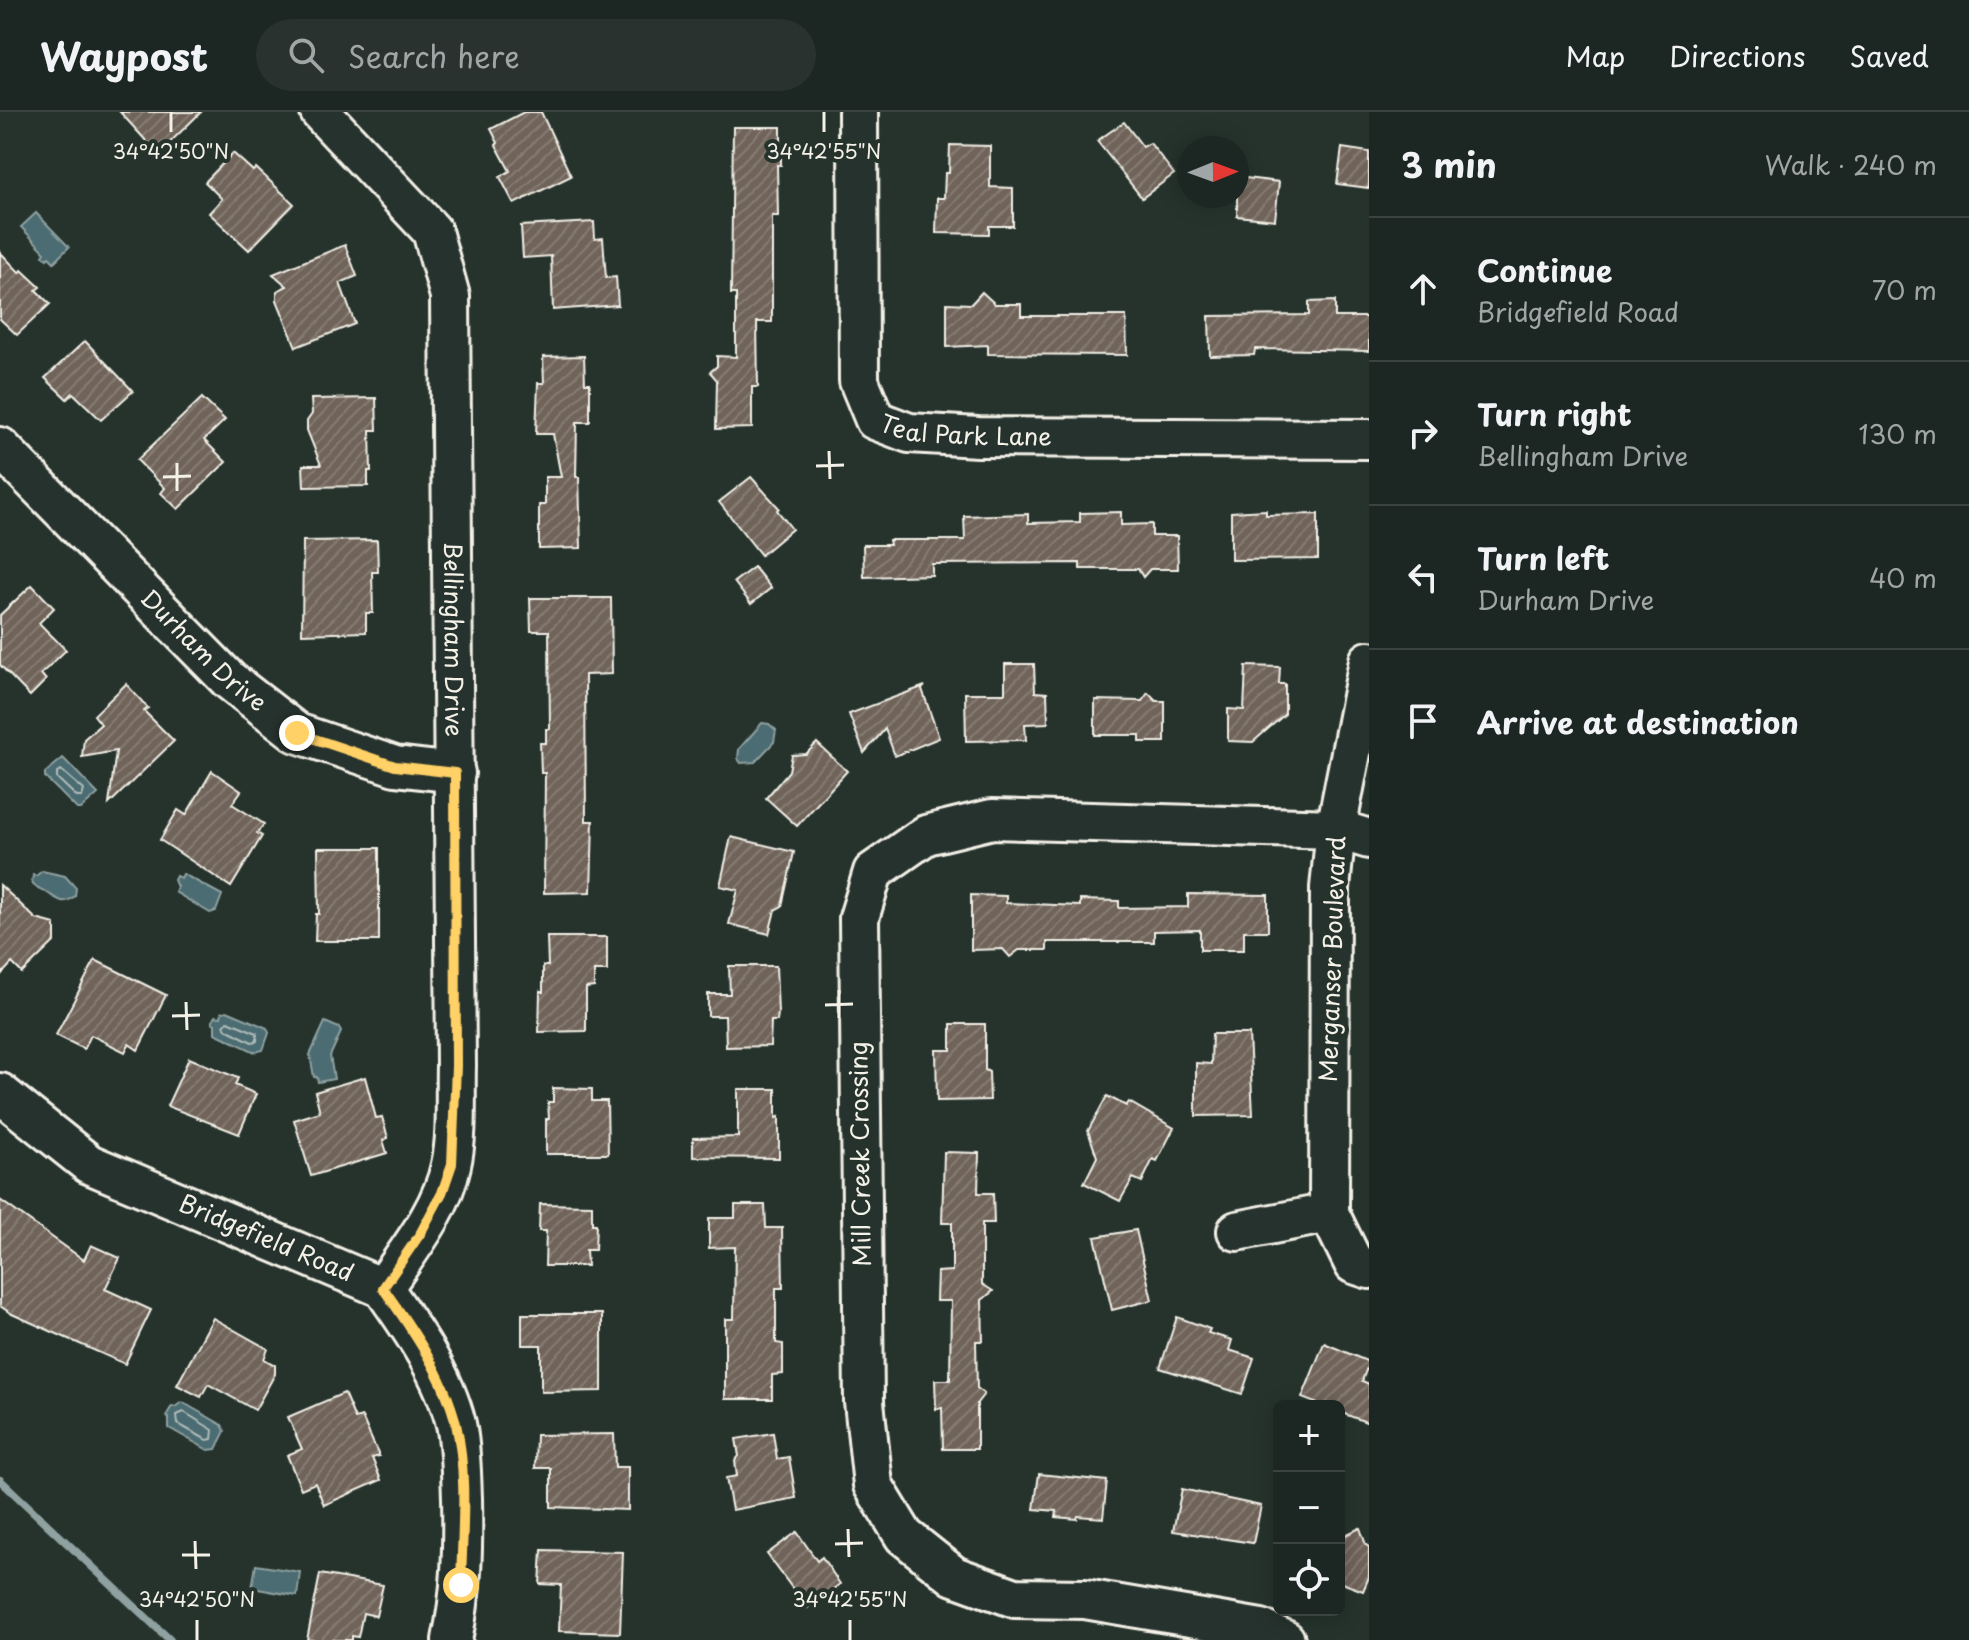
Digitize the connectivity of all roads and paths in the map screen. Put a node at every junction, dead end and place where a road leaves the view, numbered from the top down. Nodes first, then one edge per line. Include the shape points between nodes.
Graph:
1 (320, 112) edge
2 (858, 112) edge
3 (1369, 439) edge
4 (0, 447) edge
5 (1369, 661) edge
6 (455, 773) junction
7 (1352, 834) edge
8 (0, 1093) edge
9 (1329, 1213) junction
10 (1237, 1231) dead end
11 (1369, 1269) edge
12 (383, 1288) junction
13 (452, 1640) edge
14 (1285, 1640) edge

1 - 6 street, Bellingham Drive via 432,231 450,296
2 - 3 street, Teal Park Lane via 859,381 875,420 909,433 978,437
4 - 6 street, Durham Drive via 229,680 297,733 395,766
5 - 7 street, Merganser Boulevard
6 - 12 street, Bellingham Drive via 452,1164 420,1234
7 - 9 street, Merganser Boulevard via 1330,888
7 - 14 street, Mill Creek Crossing via 992,819 926,835 873,872 859,918 864,1402 873,1485 904,1536 954,1576 1015,1598 1085,1599 1261,1629
8 - 12 street, Bridgefield Road via 89,1164
9 - 10 street
9 - 11 street, Merganser Boulevard via 1354,1264
12 - 13 street, Bridgefield Road via 437,1375 456,1424 462,1572

